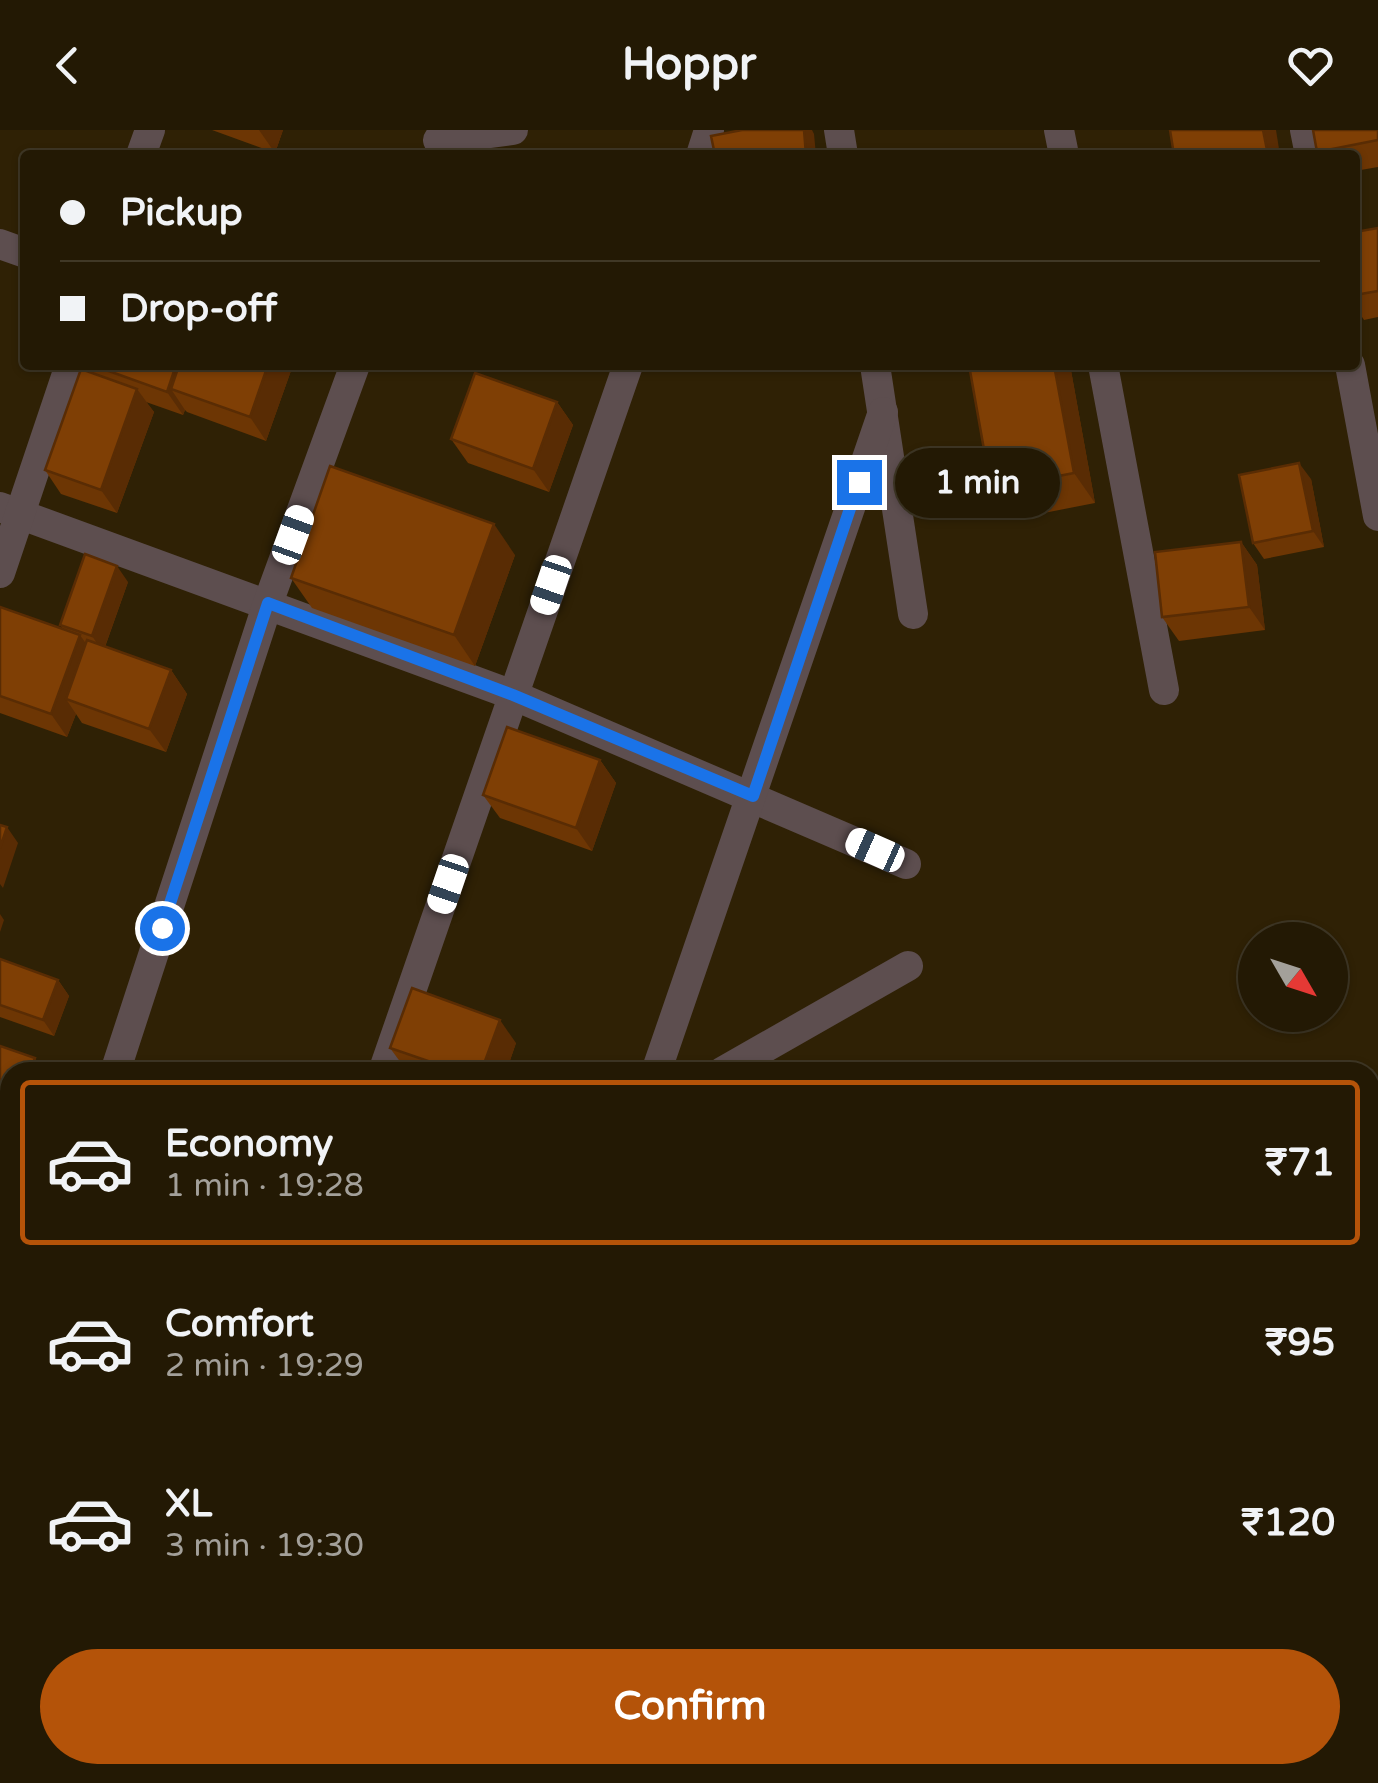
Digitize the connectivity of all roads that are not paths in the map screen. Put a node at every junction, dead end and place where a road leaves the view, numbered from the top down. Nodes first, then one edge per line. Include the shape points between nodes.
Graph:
1 (513, 130) edge
2 (437, 142) edge
3 (68, 370) edge
4 (354, 370) edge
5 (626, 370) edge
6 (877, 370) edge
7 (1104, 370) edge
8 (1351, 370) edge
9 (883, 412) junction
10 (10, 512) edge
11 (1378, 516) edge
12 (0, 573) edge
13 (268, 603) junction
14 (913, 614) dead end
15 (1164, 690) dead end
16 (513, 695) junction
17 (753, 796) junction
18 (906, 864) dead end
19 (908, 966) dead end
20 (118, 1062) edge
21 (385, 1062) edge
22 (660, 1062) edge
23 (740, 1062) edge

1 - 2 street
3 - 10 street
4 - 13 street
5 - 16 street
6 - 9 street
7 - 15 street
8 - 11 street
9 - 14 street
9 - 17 street
10 - 12 street
10 - 13 street
13 - 16 street
13 - 20 street
16 - 17 street
16 - 21 street
17 - 18 street
17 - 22 street
19 - 23 street

